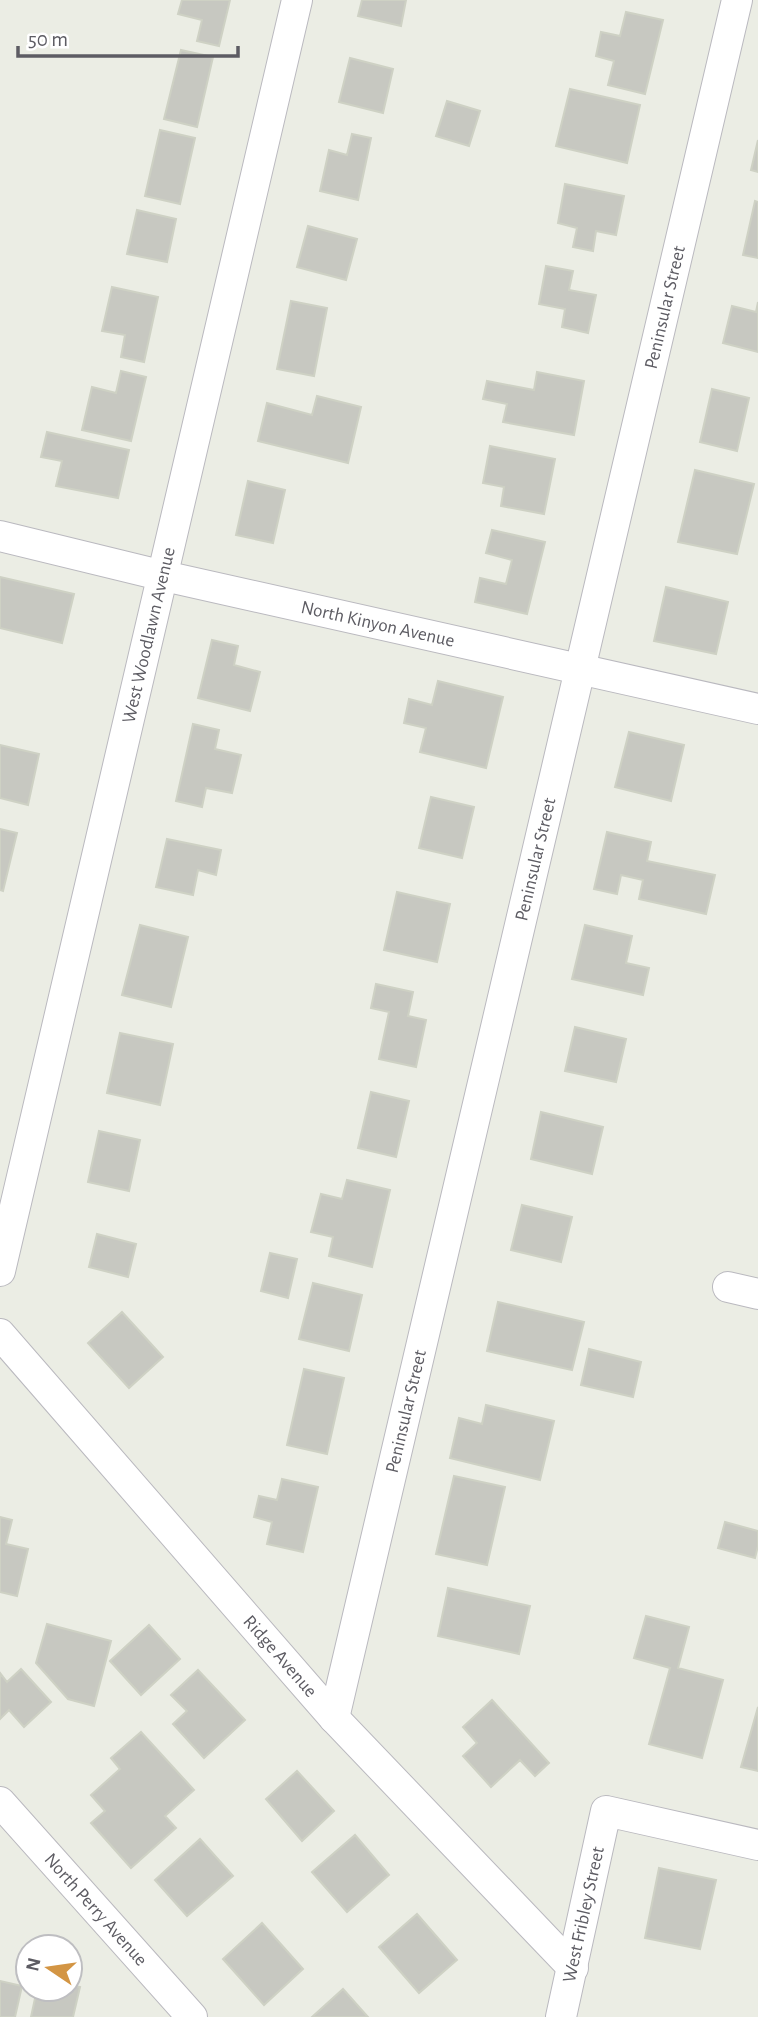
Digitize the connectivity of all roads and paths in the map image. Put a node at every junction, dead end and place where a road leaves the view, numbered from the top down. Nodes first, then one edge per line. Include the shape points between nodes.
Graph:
1 (297, 0) edge
2 (737, 0) edge
3 (0, 536) edge
4 (164, 576) junction
5 (581, 670) junction
6 (758, 709) edge
7 (0, 1271) edge
8 (728, 1287) dead end
9 (758, 1294) edge
10 (0, 1334) edge
11 (334, 1718) junction
12 (0, 1802) edge
13 (758, 1845) edge
14 (573, 1968) junction
15 (192, 2017) edge
16 (561, 2017) edge

1 - 4 street, West Woodlawn Avenue
2 - 5 street, Peninsular Street
3 - 4 street, North Kinyon Avenue
4 - 5 street, North Kinyon Avenue
4 - 7 street, West Woodlawn Avenue
5 - 6 street, North Kinyon Avenue
5 - 11 street, Peninsular Street
8 - 9 street
10 - 11 street, Ridge Avenue
11 - 14 street, Ridge Avenue
12 - 15 street, North Perry Avenue
13 - 14 street, West Fribley Street via 606,1811
14 - 16 street, West Fribley Street

